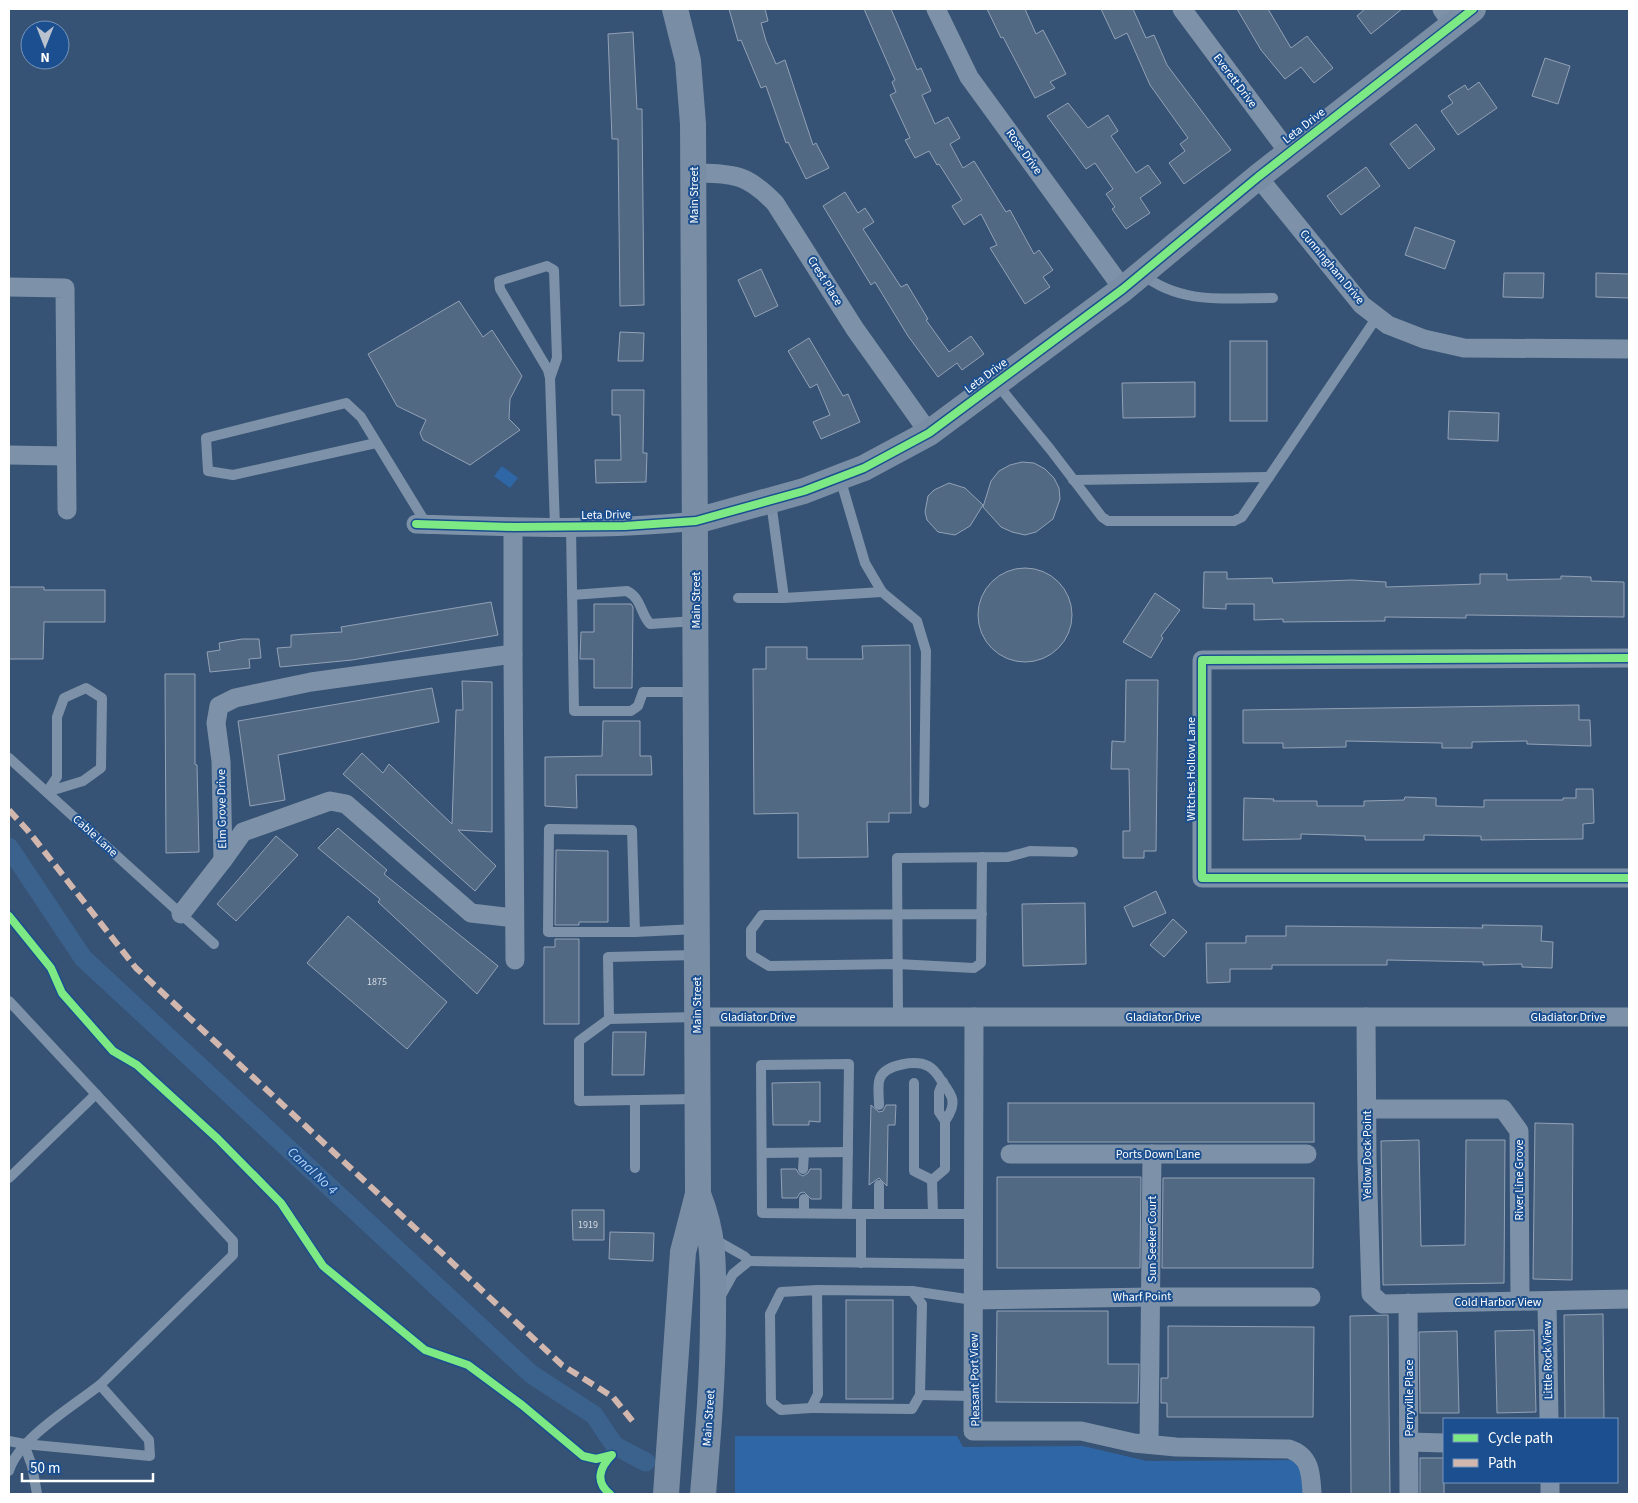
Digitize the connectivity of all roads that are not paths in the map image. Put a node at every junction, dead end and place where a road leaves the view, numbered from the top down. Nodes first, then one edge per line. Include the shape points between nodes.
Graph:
1 (675, 9) edge
2 (936, 9) edge
3 (1182, 9) edge
4 (1456, 14) edge
5 (1289, 153) junction
6 (694, 174) junction
7 (1258, 177) junction
8 (1132, 281) junction
9 (9, 287) edge
10 (1273, 298) dead end
11 (1377, 317) junction
12 (1629, 349) edge
13 (550, 378) junction
14 (996, 383) junction
15 (929, 433) junction
16 (376, 443) junction
17 (9, 455) edge
18 (66, 456) junction
19 (840, 477) junction
20 (1269, 477) junction
21 (1074, 480) junction
22 (771, 500) junction
23 (67, 510) dead end
24 (696, 521) junction
25 (422, 524) joint
26 (513, 527) junction
27 (563, 527) junction
28 (882, 592) junction
29 (572, 595) junction
30 (738, 598) dead end
31 (784, 598) junction
32 (696, 620) junction
33 (513, 654) junction
34 (1629, 658) edge
35 (696, 692) junction
36 (9, 758) edge
37 (47, 792) junction
38 (924, 803) dead end
39 (1074, 852) dead end
40 (982, 858) junction
41 (223, 860) junction
42 (1629, 878) edge
43 (180, 914) junction
44 (897, 914) junction
45 (982, 914) junction
46 (514, 918) junction
47 (635, 932) junction
48 (697, 942) junction
49 (214, 944) dead end
50 (515, 960) dead end
51 (898, 964) junction
52 (9, 1001) edge
53 (697, 1017) junction
54 (898, 1017) junction
55 (974, 1017) junction
56 (1366, 1017) junction
57 (1629, 1017) edge
58 (609, 1019) junction
59 (914, 1083) dead end
60 (96, 1094) junction
61 (697, 1099) junction
62 (635, 1100) junction
63 (879, 1105) dead end
64 (1367, 1109) junction
65 (848, 1152) junction
66 (804, 1153) junction
67 (762, 1154) junction
68 (1010, 1154) dead end
69 (1152, 1154) junction
70 (1307, 1154) dead end
71 (635, 1168) dead end
72 (803, 1169) dead end
73 (9, 1178) edge
74 (932, 1180) junction
75 (879, 1185) dead end
76 (698, 1194) junction
77 (804, 1199) dead end
78 (804, 1213) junction
79 (847, 1213) junction
80 (861, 1214) junction
81 (879, 1214) junction
82 (933, 1214) junction
83 (974, 1214) junction
84 (712, 1237) junction
85 (749, 1262) junction
86 (861, 1263) junction
87 (973, 1264) junction
88 (817, 1290) junction
89 (912, 1291) junction
90 (1371, 1294) joint
91 (1151, 1297) junction
92 (1311, 1297) dead end
93 (1629, 1299) edge
94 (973, 1300) junction
95 (1520, 1301) junction
96 (1547, 1302) junction
97 (1408, 1303) junction
98 (713, 1308) junction
99 (100, 1385) junction
100 (920, 1395) junction
101 (973, 1396) junction
102 (811, 1408) junction
103 (1549, 1418) edge
104 (9, 1441) edge
105 (1409, 1442) junction
106 (1443, 1443) edge
107 (24, 1444) junction
108 (1149, 1444) junction
109 (9, 1471) edge
110 (37, 1494) edge
111 (666, 1494) edge
112 (703, 1494) edge
113 (1312, 1494) edge
114 (1409, 1494) edge

1 - 6 main road, Main Street via 682,31 691,90
2 - 8 street, Rose Drive via 969,77
3 - 5 street, Everett Drive
4 - 5 main road, Leta Drive
5 - 7 main road, Leta Drive
6 - 15 street, Crest Place via 728,174 745,178 775,202 855,329
6 - 24 main road, Main Street
7 - 8 main road, Leta Drive
7 - 11 street, Cunningham Drive via 1362,305
8 - 10 lane via 1203,299
8 - 14 main road, Leta Drive
9 - 18 street via 65,288
11 - 12 street, Cunningham Drive via 1388,325 1424,339 1464,348
11 - 20 lane
13 - 13 lane via 499,281 547,266 554,270 557,358
13 - 27 lane
14 - 15 main road, Leta Drive
14 - 21 lane
15 - 19 main road, Leta Drive via 864,468
16 - 16 lane via 361,418 346,403 206,438 208,472 233,475
16 - 25 lane
17 - 18 street
18 - 23 street
19 - 22 main road, Leta Drive
19 - 28 lane via 865,563
20 - 21 lane
20 - 21 lane via 1242,517 1234,522 1108,521
22 - 24 main road, Leta Drive
22 - 31 lane
24 - 27 street, Leta Drive
24 - 32 main road, Main Street
25 - 26 street, Leta Drive
26 - 27 street, Leta Drive
26 - 33 street
27 - 29 lane
28 - 31 lane
28 - 38 lane via 916,621 926,651
29 - 32 lane via 627,592 635,596 650,624
29 - 35 lane via 574,710 631,711 638,706 643,692
30 - 31 lane
32 - 35 main road, Main Street
33 - 41 street, Elm Grove Drive via 312,682 235,698 219,706 216,723 221,761
33 - 46 street
34 - 42 street, Witches Hollow Lane via 1202,660 1202,878
35 - 48 main road, Main Street
36 - 37 lane, Cable Lane
37 - 37 lane via 57,777 57,717 64,698 86,688 102,698 101,768 83,780
37 - 43 lane, Cable Lane
39 - 40 lane via 1030,851 1008,857
40 - 44 lane via 897,858
40 - 45 lane
41 - 43 street
41 - 46 street, Elm Grove Drive via 243,832 330,801 346,804 471,913
43 - 49 lane, Cable Lane
44 - 45 lane
44 - 51 lane
44 - 51 lane via 762,915 750,930 752,955 768,966
45 - 51 lane via 981,964 974,968
46 - 50 street
47 - 47 lane via 632,830 549,829 548,932
47 - 48 lane
48 - 53 main road, Main Street
48 - 58 lane via 608,956
51 - 54 lane
52 - 60 lane
53 - 54 street, Gladiator Drive
53 - 58 lane
53 - 61 main road, Main Street
54 - 55 street, Gladiator Drive
55 - 56 street, Gladiator Drive
55 - 83 street, Pleasant Port View
56 - 57 street, Gladiator Drive
56 - 64 street, Yellow Dock Point
58 - 62 lane via 579,1041 579,1101
59 - 74 lane via 914,1172
60 - 73 lane
60 - 99 lane via 233,1241 233,1255
61 - 62 lane
61 - 76 main road, Main Street
62 - 71 lane
63 - 74 lane via 879,1080 884,1070 894,1065 927,1065 952,1093 952,1112 945,1122 945,1169
64 - 90 street, Yellow Dock Point
64 - 95 street, River Line Grove via 1503,1109 1519,1131
65 - 66 lane
65 - 67 lane via 849,1064 762,1065
65 - 79 lane
66 - 67 lane
66 - 72 lane
67 - 78 lane via 762,1213
68 - 69 street, Ports Down Lane
69 - 70 street, Ports Down Lane
69 - 91 street, Sun Seeker Court
74 - 82 lane
75 - 81 lane
76 - 84 main road, Main Street
76 - 111 main road, Main Street via 683,1252
77 - 78 lane
78 - 79 lane
79 - 80 lane
80 - 81 lane
80 - 86 lane
81 - 82 lane
82 - 83 lane
83 - 87 street, Pleasant Port View
84 - 85 lane
84 - 98 main road, Main Street
85 - 86 lane
85 - 98 lane via 733,1274
86 - 87 lane
87 - 94 street, Pleasant Port View
88 - 89 lane
88 - 102 lane via 818,1394
88 - 102 lane via 781,1292 770,1314 771,1402 781,1410
89 - 94 lane
89 - 100 lane via 922,1304
90 - 97 street, Cold Harbor View via 1382,1304
91 - 92 street, Wharf Point
91 - 94 street, Wharf Point
91 - 108 street, Sun Seeker Court
93 - 96 street, Cold Harbor View
94 - 101 street, Pleasant Port View
95 - 96 street, Cold Harbor View
95 - 97 street, Cold Harbor View
96 - 103 street, Little Rock View
97 - 105 street, Perryville Place
98 - 112 main road, Main Street via 710,1413
99 - 107 lane
99 - 107 lane via 149,1440 150,1456
100 - 101 lane
100 - 102 lane via 912,1409
101 - 108 street, Pleasant Port View via 973,1431 1081,1430
104 - 107 lane
105 - 106 street
105 - 114 street, Perryville Place
107 - 109 lane
107 - 110 lane
108 - 113 street, Pleasant Port View via 1300,1452 1311,1471

